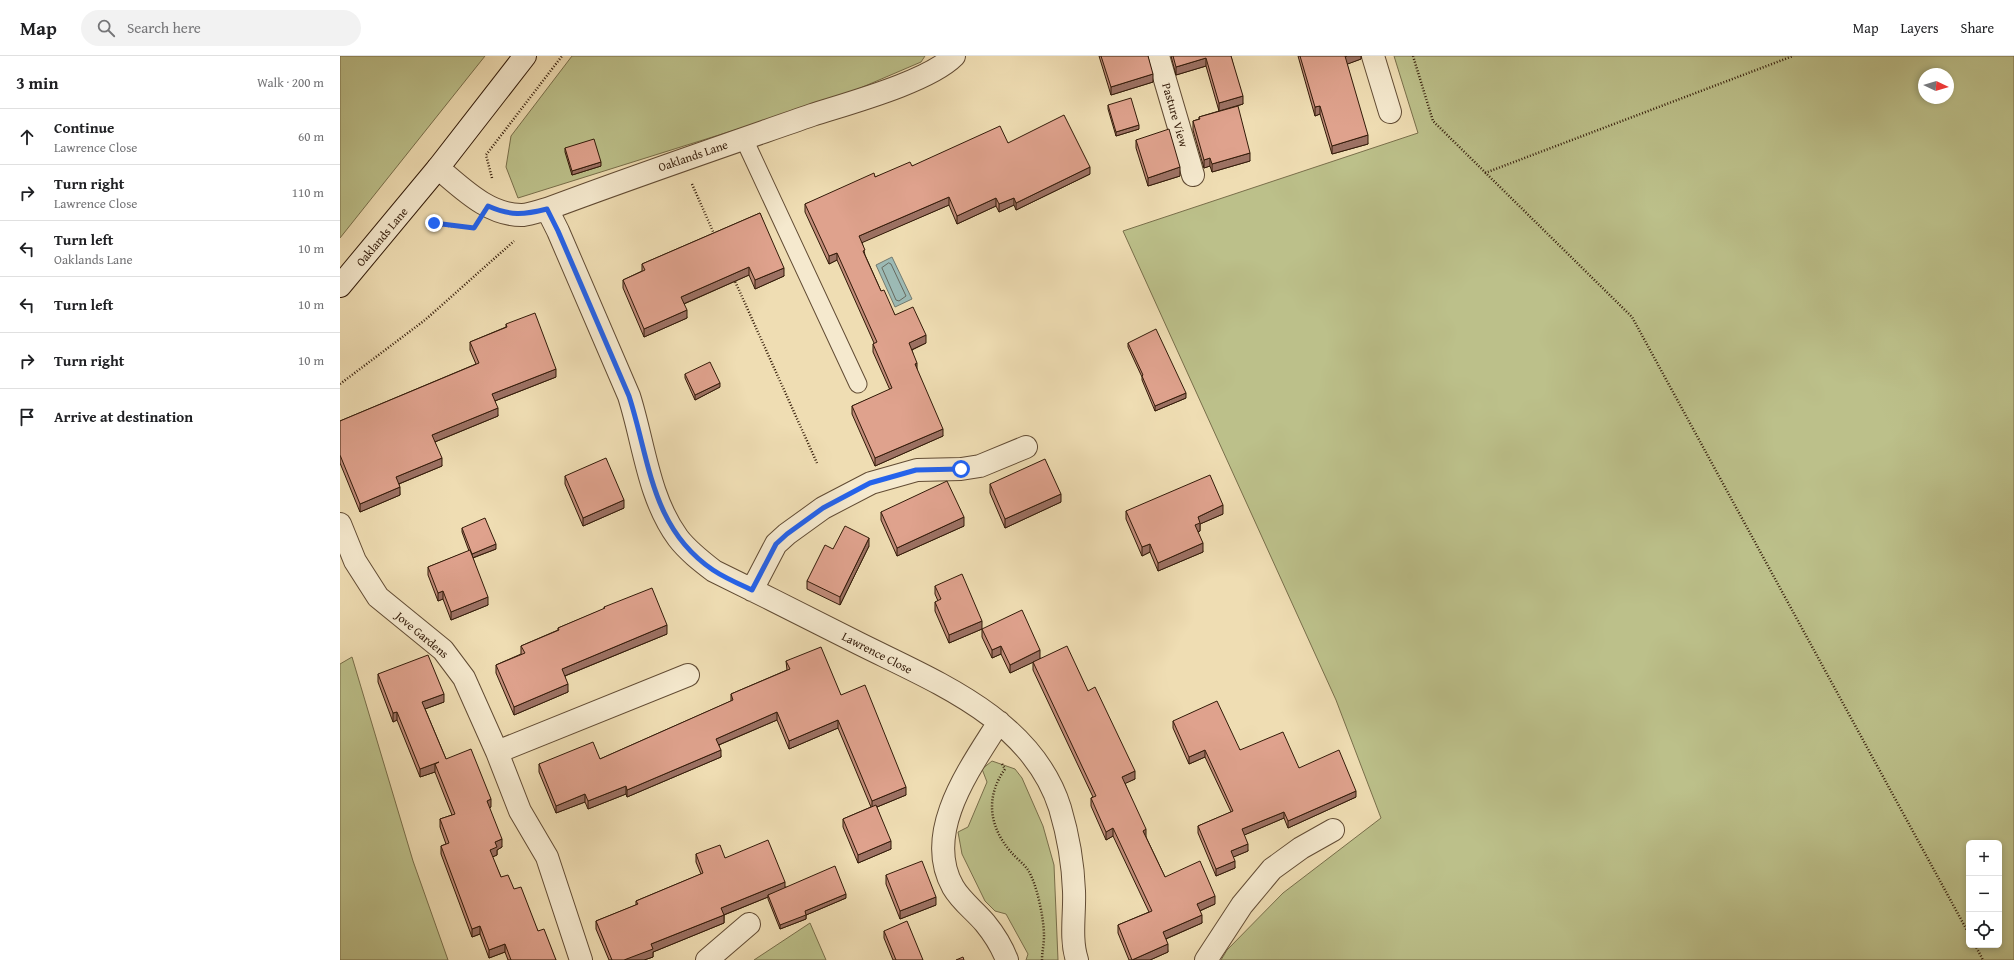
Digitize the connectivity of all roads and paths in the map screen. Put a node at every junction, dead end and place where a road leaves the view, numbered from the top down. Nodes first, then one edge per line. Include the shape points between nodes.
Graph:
1 (525, 56) edge
2 (562, 56) edge
3 (954, 56) edge
4 (1158, 56) edge
5 (1373, 56) edge
6 (1413, 56) edge
7 (1792, 56) edge
8 (1390, 112) dead end
9 (744, 139) junction
10 (681, 160) junction
11 (438, 168) junction
12 (1485, 172) junction
13 (1193, 174) dead end
14 (488, 206) junction
15 (547, 209) junction
16 (422, 226) dead end
17 (517, 238) dead end
18 (716, 239) edge
19 (733, 275) edge
20 (340, 286) edge
21 (340, 384) edge
22 (858, 384) dead end
23 (1026, 447) dead end
24 (817, 463) dead end
25 (340, 524) edge
26 (752, 590) junction
27 (688, 675) dead end
28 (999, 722) junction
29 (497, 752) junction
30 (998, 759) dead end
31 (1333, 830) dead end
32 (749, 924) dead end
33 (1966, 929) edge
34 (1977, 948) edge
35 (581, 960) edge
36 (707, 960) edge
37 (1007, 960) edge
38 (1042, 960) edge
39 (1077, 960) edge
40 (1206, 960) edge
41 (1983, 960) edge

1 - 11 street, Oaklands Lane
2 - 14 path via 486,155 496,192
3 - 9 street, Oaklands Lane via 946,64 887,90
4 - 13 street, Pasture View
5 - 8 street
6 - 12 path via 1432,121
7 - 12 path
9 - 10 street, Oaklands Lane
9 - 22 lane
10 - 15 street, Oaklands Lane
10 - 18 path
11 - 14 street, Oaklands Lane
11 - 20 street, Oaklands Lane
12 - 33 path via 1632,317
14 - 15 street, Oaklands Lane via 519,215
14 - 16 path via 474,228 434,223
15 - 26 street, Lawrence Close via 629,396 647,466 668,522 691,553 714,571
17 - 21 path via 425,320
19 - 24 path
23 - 26 street via 980,466 916,470 870,483 823,508 787,534 776,544
25 - 29 street, Jove Gardens via 355,561 378,597 433,642 454,663 473,695
26 - 28 street, Lawrence Close via 959,694
27 - 29 street
28 - 37 street via 954,797 942,843 945,868 953,887 986,923
28 - 39 street, Lawrence Close via 1039,764 1059,806 1072,860 1074,943
29 - 35 street, Jove Gardens via 520,811 546,857
30 - 38 path via 1005,769 1000,775 992,797 992,818 1000,837 1028,870 1033,883 1044,935
31 - 40 street via 1301,848 1272,869 1242,905
32 - 36 street
34 - 41 path

